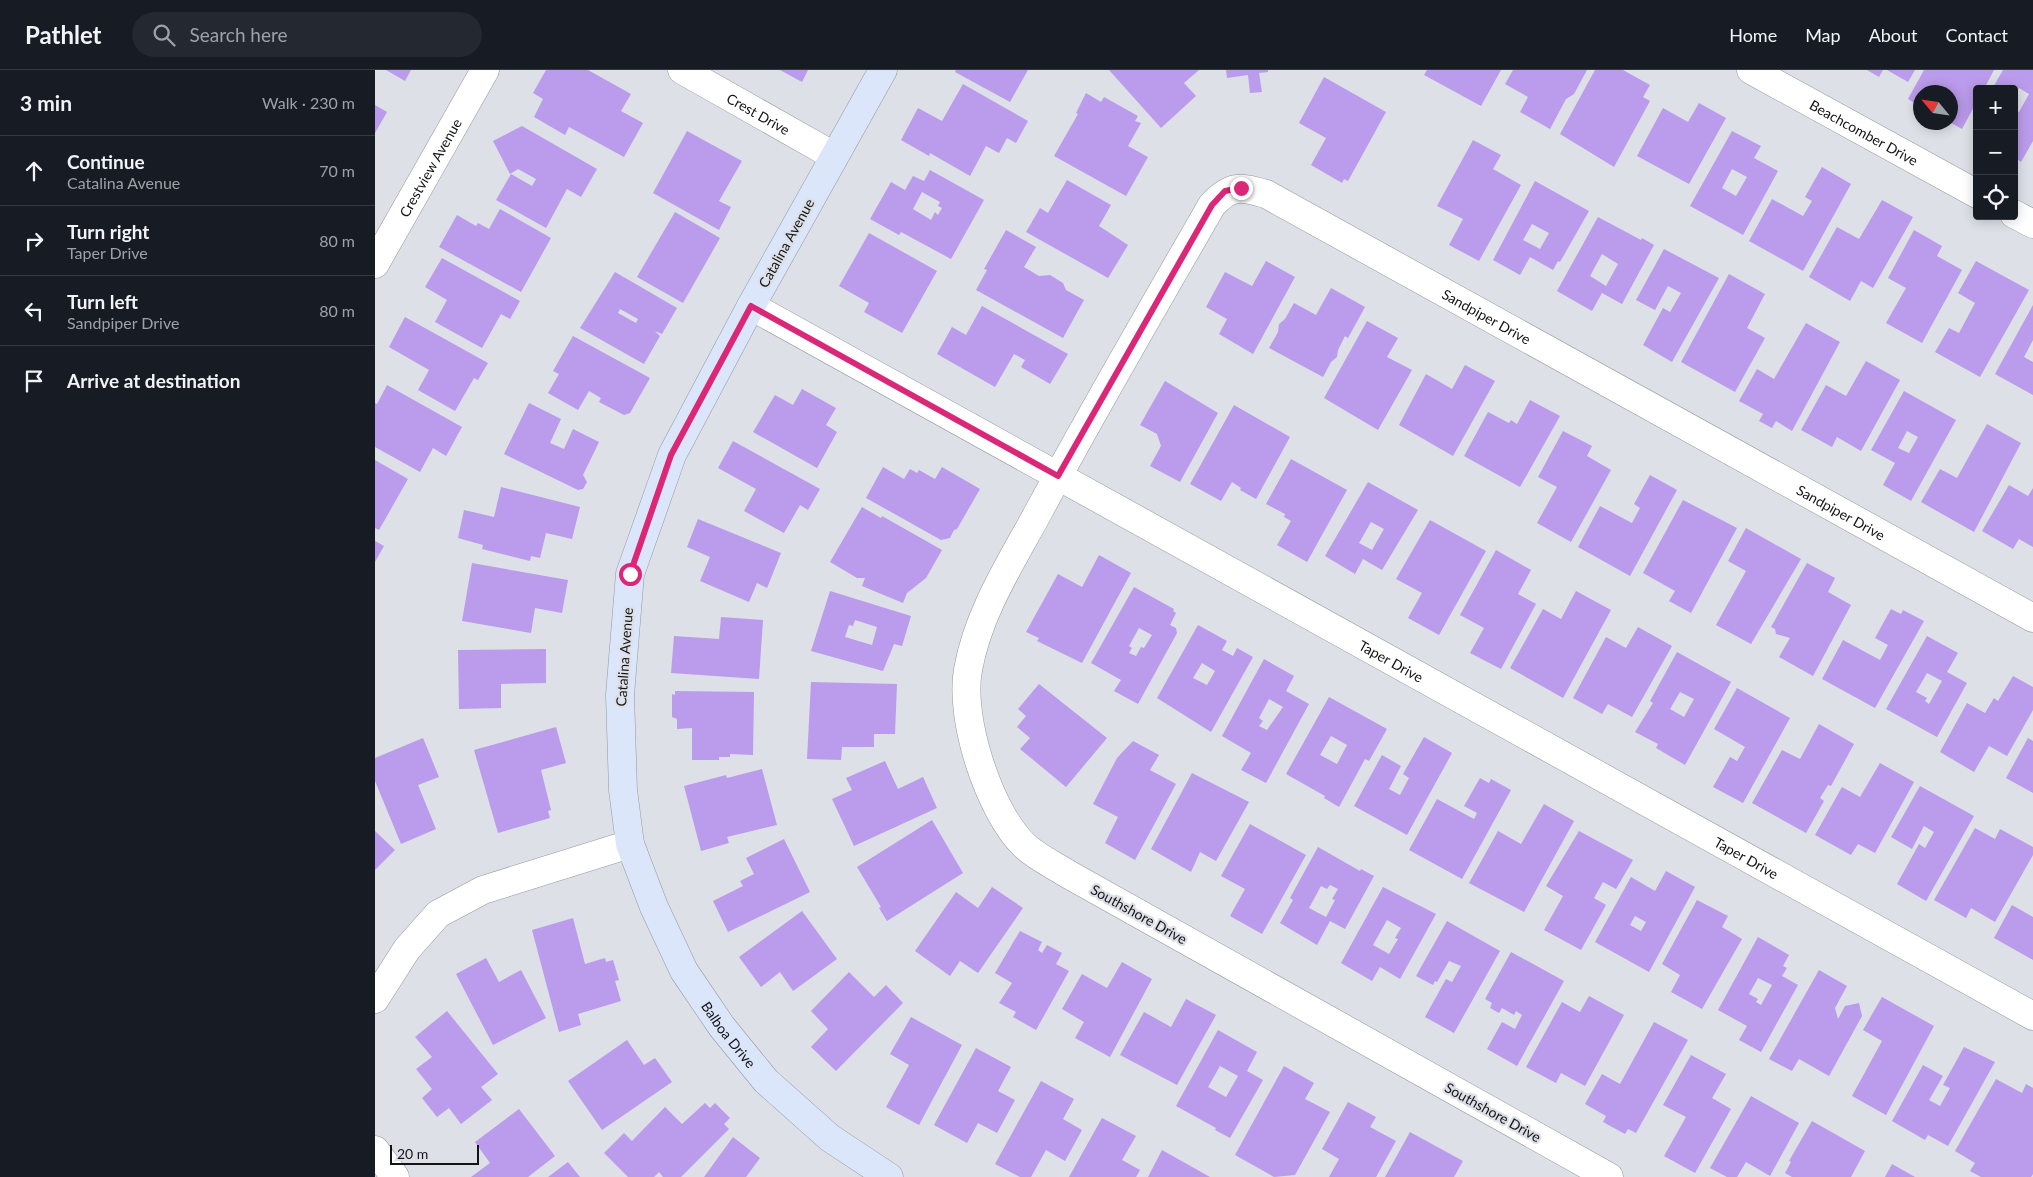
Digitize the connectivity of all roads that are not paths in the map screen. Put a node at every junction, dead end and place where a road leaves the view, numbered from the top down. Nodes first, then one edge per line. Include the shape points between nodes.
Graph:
1 (485, 70) edge
2 (682, 70) edge
3 (883, 70) edge
4 (1751, 70) edge
5 (834, 156) junction
6 (1973, 192) edge
7 (2018, 216) edge
8 (2033, 224) edge
9 (375, 264) edge
10 (751, 306) junction
11 (1058, 476) junction
12 (2033, 618) edge
13 (630, 844) junction
14 (375, 999) edge
15 (2033, 1016) edge
16 (375, 1150) edge
17 (395, 1177) edge
18 (889, 1177) edge
19 (1609, 1177) edge

1 - 9 street, Crestview Avenue
2 - 5 street, Crest Drive
3 - 5 street, Catalina Avenue
4 - 6 street, Beachcomber Drive
5 - 10 street, Catalina Avenue
7 - 8 street
10 - 11 street, Taper Drive
10 - 13 street, Catalina Avenue via 671,455 630,574 620,695 623,790
11 - 12 street, Sandpiper Drive via 1212,205 1225,191 1241,188 1275,198
11 - 15 street, Taper Drive
11 - 19 street, Southshore Drive via 994,594 976,633 967,672 968,714 986,784 1003,818 1024,846 1066,873
13 - 14 street via 483,890 438,914 407,949
13 - 18 street, Balboa Drive via 654,907 684,971 721,1027 766,1081 823,1132
16 - 17 street

